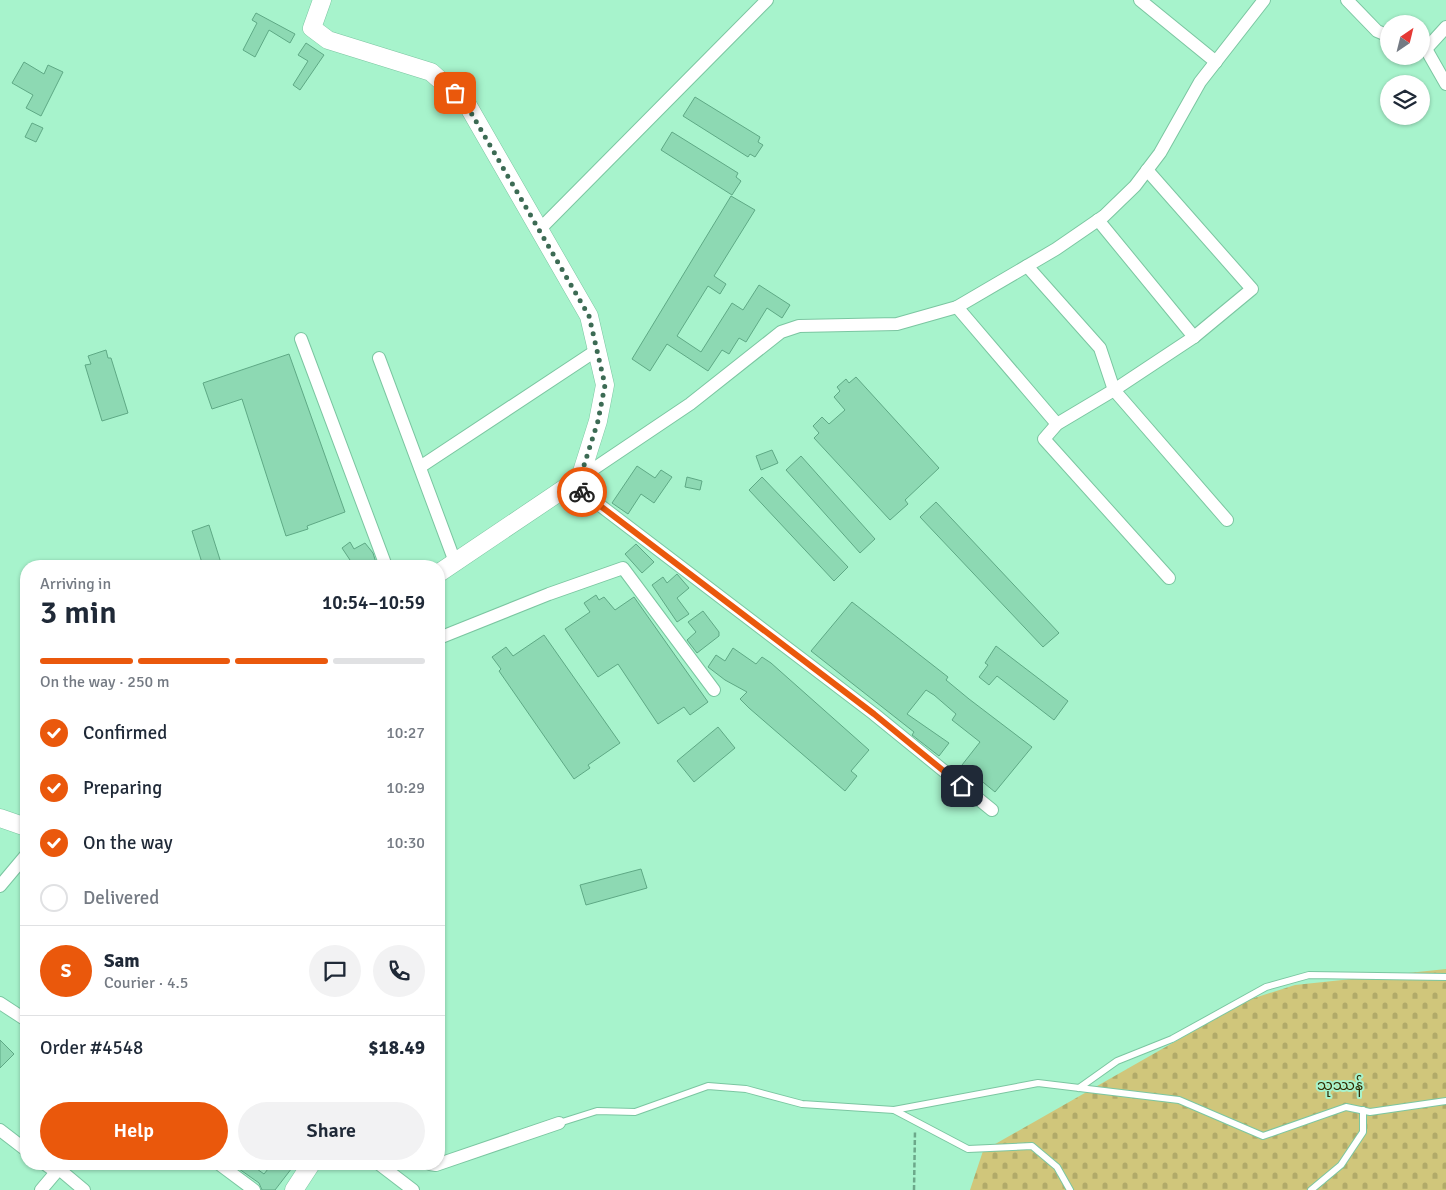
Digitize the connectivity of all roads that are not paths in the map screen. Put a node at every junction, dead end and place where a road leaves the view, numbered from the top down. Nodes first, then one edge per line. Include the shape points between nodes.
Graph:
1 (322, 0) edge
2 (767, 0) edge
3 (1140, 0) edge
4 (1264, 0) edge
5 (1347, 0) edge
6 (1446, 27) edge
7 (1380, 32) edge
8 (1430, 43) edge
9 (1430, 59) edge
10 (1216, 62) junction
11 (1446, 84) edge
12 (1147, 170) junction
13 (1098, 220) junction
14 (539, 230) junction
15 (1028, 266) junction
16 (957, 307) junction
17 (1194, 337) junction
18 (301, 338) dead end
19 (597, 350) junction
20 (378, 358) dead end
21 (1114, 390) junction
22 (1057, 424) junction
23 (420, 467) junction
24 (576, 481) junction
25 (1228, 520) dead end
26 (384, 560) edge
27 (455, 562) junction
28 (445, 569) edge
29 (1169, 578) dead end
30 (445, 636) edge
31 (714, 690) dead end
32 (992, 810) dead end
33 (0, 818) edge
34 (20, 826) edge
35 (20, 862) edge
36 (0, 886) edge
37 (1446, 977) edge
38 (0, 1003) edge
39 (20, 1016) edge
40 (1079, 1088) junction
41 (1446, 1100) edge
42 (894, 1110) junction
43 (1363, 1110) junction
44 (559, 1123) joint
45 (0, 1130) edge
46 (20, 1145) edge
47 (445, 1162) edge
48 (57, 1170) edge
49 (61, 1170) edge
50 (227, 1170) edge
51 (307, 1170) edge
52 (387, 1170) edge
53 (41, 1190) edge
54 (84, 1190) edge
55 (254, 1190) edge
56 (294, 1190) edge
57 (413, 1190) edge
58 (1070, 1190) edge
59 (1311, 1190) edge

1 - 14 street via 312,28 328,40 431,72 466,104
2 - 14 street
3 - 10 street
4 - 10 street
5 - 7 street
6 - 8 street
9 - 11 street
10 - 12 street via 1200,82
12 - 13 street via 1135,186
12 - 17 street via 1252,290
13 - 15 street
13 - 17 street
14 - 19 street via 589,316
15 - 16 street
15 - 21 street via 1100,348
16 - 22 street
16 - 24 street via 897,324 799,326 781,332 690,404
17 - 21 street
18 - 26 street
19 - 23 street
19 - 24 street via 605,385 598,421
20 - 23 street
21 - 22 street
21 - 25 street
22 - 29 street via 1044,439
23 - 27 street
24 - 27 street
24 - 32 street
27 - 28 street
30 - 31 street via 622,568
33 - 34 street
35 - 36 street
37 - 40 lane via 1309,975 1266,987 1172,1039 1117,1061
38 - 39 street
40 - 42 lane via 1038,1083
40 - 43 lane via 1179,1100 1263,1136 1346,1106
41 - 43 lane via 1370,1112
42 - 44 lane via 802,1104 746,1089 708,1086 636,1112 597,1111
42 - 58 lane via 968,1149 1032,1146 1057,1167
43 - 59 lane via 1363,1132 1341,1165
44 - 47 street
45 - 46 street
48 - 53 street
49 - 54 street
50 - 55 street
51 - 56 street
52 - 57 street

